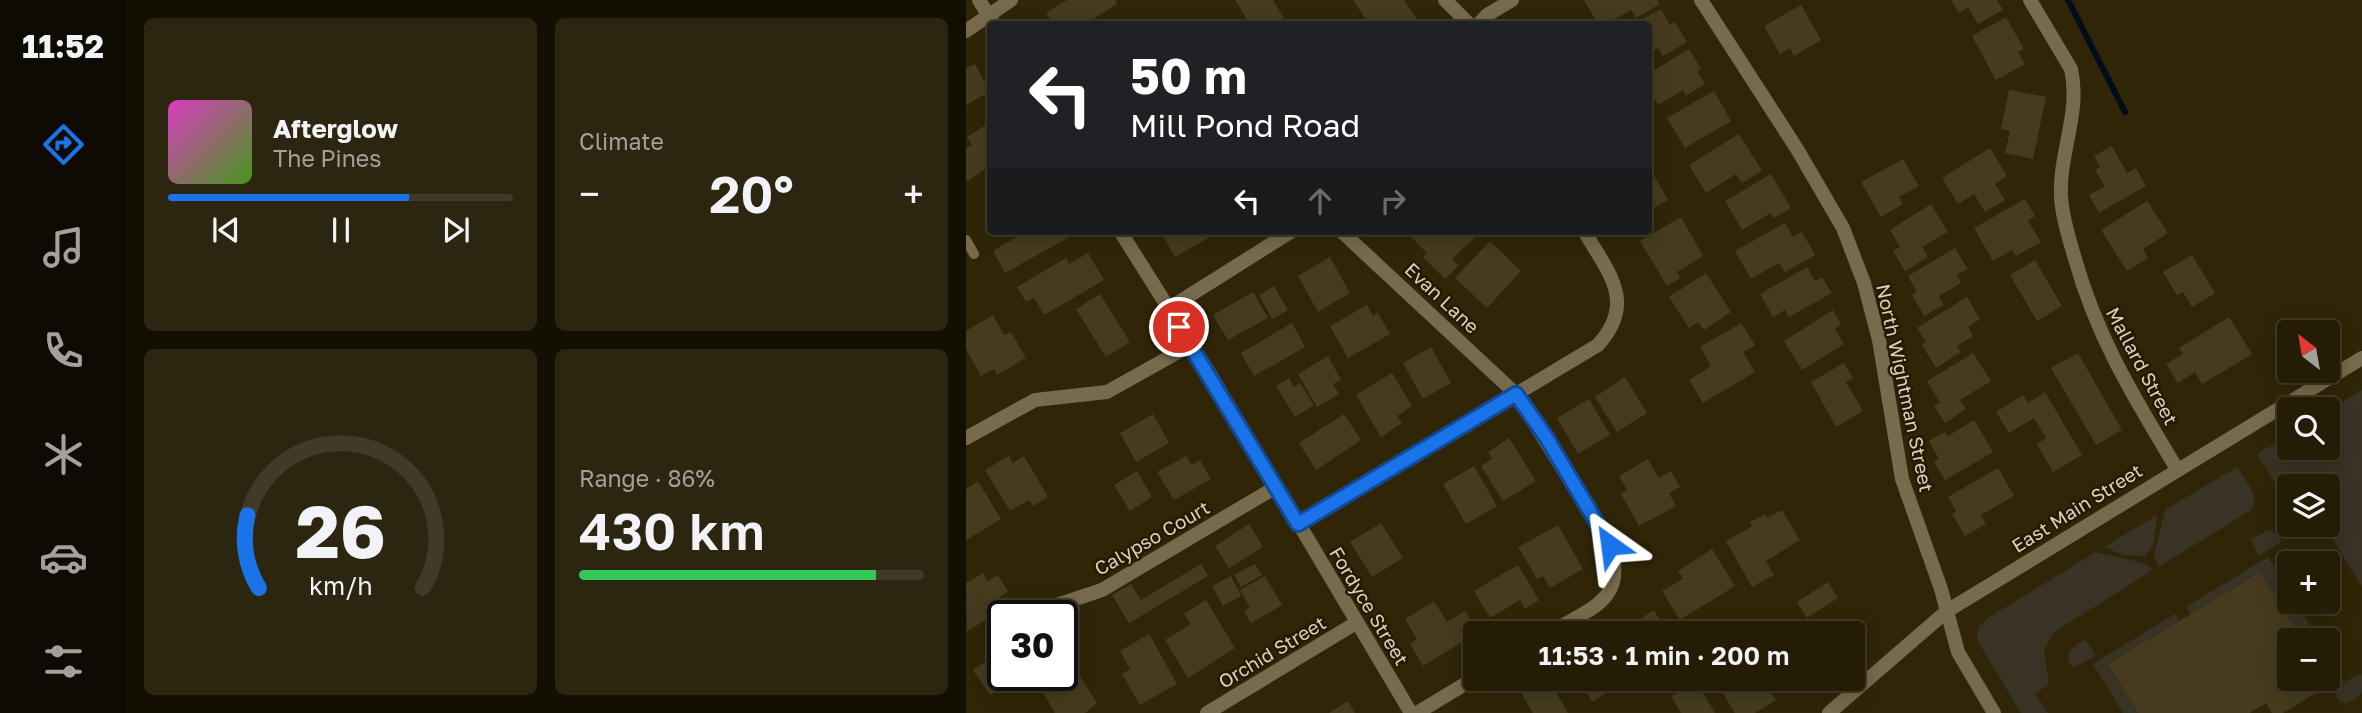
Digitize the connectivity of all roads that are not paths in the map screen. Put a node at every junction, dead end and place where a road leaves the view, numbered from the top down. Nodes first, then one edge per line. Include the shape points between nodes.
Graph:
1 (979, 0) edge
2 (1011, 0) edge
3 (1445, 0) edge
4 (1512, 0) edge
5 (1702, 0) edge
6 (2030, 0) edge
7 (991, 20) edge
8 (1466, 21) edge
9 (1482, 21) edge
10 (987, 22) edge
11 (966, 31) edge
12 (1122, 235) edge
13 (1286, 235) edge
14 (1345, 235) edge
15 (1586, 235) edge
16 (966, 240) edge
17 (974, 254) dead end
18 (1168, 309) junction
19 (1191, 345) junction
20 (2362, 358) edge
21 (1516, 394) junction
22 (966, 438) edge
23 (2177, 469) junction
24 (1276, 487) junction
25 (1298, 524) junction
26 (1072, 600) edge
27 (1947, 611) junction
28 (1569, 621) edge
29 (1356, 623) junction
30 (1463, 685) edge
31 (1207, 713) edge
32 (1411, 713) edge
33 (1417, 713) edge
34 (1829, 713) edge
35 (1994, 713) edge

1 - 7 street
2 - 7 street
3 - 8 street
4 - 9 street
5 - 27 street, North Wightman Street via 1843,228 1879,340 1902,479
6 - 23 street, Mallard Street via 2071,69 2074,82 2076,96 2061,196 2085,295 2100,335
10 - 11 street
12 - 18 street, Fordyce Street
13 - 18 street
14 - 21 street, Evan Lane
15 - 21 street via 1615,284 1617,314 1611,331 1598,345
16 - 17 lane
18 - 19 street, Fordyce Street
19 - 22 street via 1107,392 1035,400
19 - 24 street, Fordyce Street
20 - 23 street, East Main Street
21 - 25 street
21 - 28 street, Evan Lane via 1610,545 1617,566 1615,585 1602,601
23 - 27 street, East Main Street
24 - 25 street, Fordyce Street
24 - 26 street, Calypso Court via 1102,590
25 - 29 street, Fordyce Street
27 - 34 street, East Main Street
27 - 35 street, North Wightman Street via 1958,652
29 - 31 street, Orchid Street
29 - 32 street, Fordyce Street
30 - 33 street

